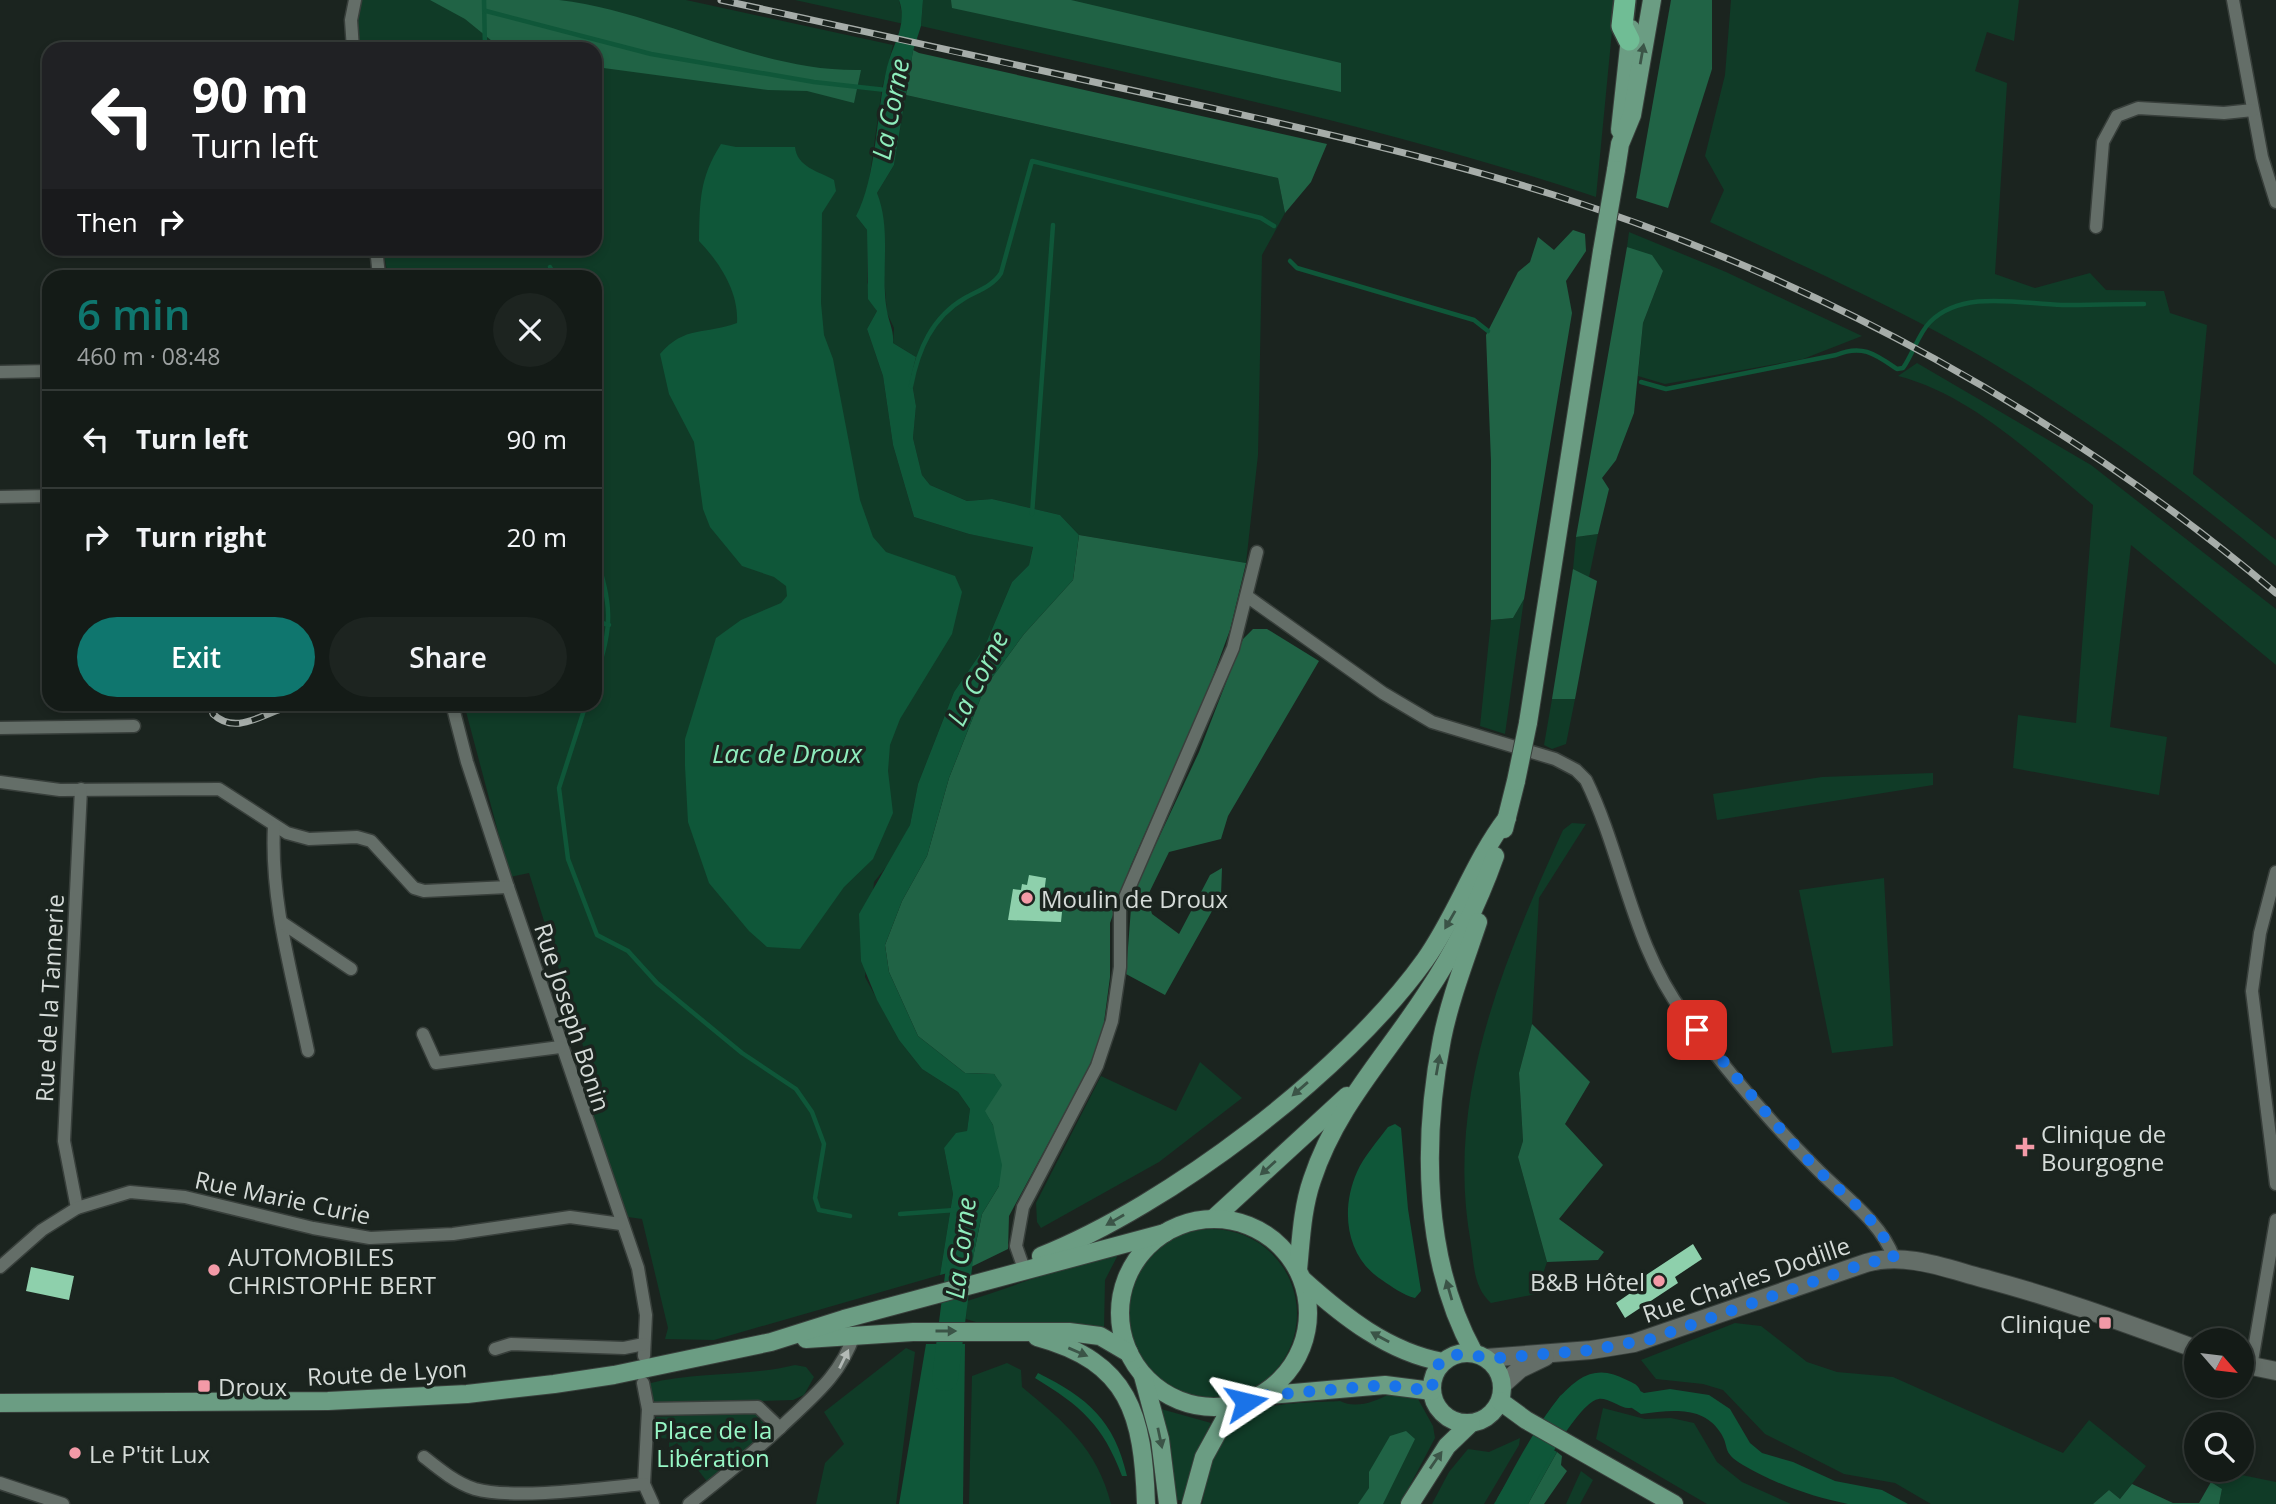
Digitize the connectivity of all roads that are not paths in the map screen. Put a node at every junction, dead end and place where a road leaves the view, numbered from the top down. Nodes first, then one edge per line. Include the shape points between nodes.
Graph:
1 (355, 0) edge
2 (1625, 0) edge
3 (1635, 0) edge
4 (1652, 0) edge
5 (2233, 0) edge
6 (1629, 40) junction
7 (353, 42) edge
8 (2253, 110) junction
9 (1620, 144) junction
10 (2276, 202) edge
11 (2096, 227) dead end
12 (42, 370) edge
13 (0, 372) edge
14 (42, 496) edge
15 (0, 497) edge
16 (1257, 552) dead end
17 (1248, 597) junction
18 (454, 711) edge
19 (134, 726) dead end
20 (0, 728) edge
21 (0, 782) edge
22 (80, 789) junction
23 (1507, 818) junction
24 (274, 826) junction
25 (1494, 859) junction
26 (2276, 872) edge
27 (508, 887) junction
28 (281, 922) junction
29 (351, 969) dead end
30 (423, 1034) dead end
31 (560, 1047) junction
32 (308, 1051) dead end
33 (1356, 1089) junction
34 (2276, 1184) edge
35 (77, 1208) junction
36 (1213, 1219) junction
37 (2276, 1220) edge
38 (621, 1224) junction
39 (1165, 1233) junction
40 (1894, 1258) junction
41 (1022, 1263) junction
42 (0, 1267) edge
43 (1300, 1274) junction
44 (844, 1319) junction
45 (2254, 1328) edge
46 (1013, 1331) junction
47 (854, 1335) junction
48 (771, 1342) junction
49 (2184, 1344) edge
50 (495, 1349) dead end
51 (1129, 1353) junction
52 (1551, 1353) junction
53 (1480, 1356) junction
54 (1443, 1362) junction
55 (2254, 1367) edge
56 (2276, 1371) edge
57 (1142, 1373) junction
58 (643, 1382) dead end
59 (1432, 1391) junction
60 (1259, 1396) junction
61 (1498, 1399) junction
62 (0, 1402) edge
63 (1232, 1406) junction
64 (648, 1409) junction
65 (1471, 1423) junction
66 (780, 1428) junction
67 (424, 1457) dead end
68 (0, 1483) edge
69 (644, 1484) junction
70 (63, 1504) edge
71 (653, 1504) edge
72 (689, 1504) edge
73 (1146, 1504) edge
74 (1168, 1504) edge
75 (1191, 1504) edge
76 (1410, 1504) edge
77 (1674, 1504) edge

1 - 7 street
2 - 6 highway via 1622,26
3 - 6 main road
9 -> 4 main road via 1632,115
5 - 8 street
6 - 9 main road
8 - 10 street
8 - 11 street via 2224,113 2138,108 2117,116 2103,142
9 - 23 main road, bridge via 1528,723
12 - 13 street
14 - 15 street
16 - 17 street
17 - 40 street via 1432,722 1555,759 1581,775 1593,794 1665,986 1772,1121 1853,1201
17 - 41 street via 1233,648 1120,909 1120,967 1112,1021 1091,1078 1023,1207 1016,1246
18 - 27 street, Rue Joseph Bonin
19 - 20 street
21 - 22 street
22 - 24 street via 219,789
22 - 35 street, Rue de la Tannerie via 64,1141
23 - 25 main road
23 -> 41 main road via 1423,962 1329,1064 1261,1122 1171,1186 1105,1226
24 - 27 street via 309,839 357,837 372,841 414,888 424,891
24 - 28 street via 272,859
25 - 33 main road via 1447,960
53 -> 25 main road via 1457,1315 1440,1255 1432,1202 1432,1119 1442,1038
26 - 34 street via 2260,933 2252,991
27 - 31 street, Rue Joseph Bonin
28 - 29 street
28 - 32 street
30 - 31 street via 436,1063
31 - 38 street, Rue Joseph Bonin
33 -> 36 main road
33 - 43 main road via 1310,1183
35 - 38 street, Rue Marie Curie via 130,1192 155,1193 239,1208 338,1234 394,1239 570,1217
35 - 42 street, Rue Marie Curie via 42,1230
36 - 39 main road
36 - 43 main road via 1233,1220 1272,1238
37 - 45 street
38 - 50 street, Rue Joseph Bonin via 644,1290 644,1350 512,1343
39 - 44 main road, Route de Lyon
39 - 51 main road via 1137,1260 1122,1296 1123,1335
40 - 49 main road, Rue Charles Dodille via 2066,1300
40 - 52 main road, Rue Charles Dodille via 1866,1263 1651,1339
41 - 44 main road via 872,1304
54 -> 43 main road via 1411,1354 1351,1321
43 - 60 main road via 1309,1317 1299,1355 1289,1371
44 - 48 main road, Route de Lyon
47 -> 46 main road, Route de Lyon
46 - 51 main road, Route de Lyon via 1087,1334
46 -> 73 main road via 1089,1356 1120,1386 1140,1443
47 - 48 main road, Route de Lyon
66 -> 47 street via 830,1382
48 - 62 main road, Route de Lyon via 614,1375 467,1394 328,1401
51 - 57 main road
52 - 53 main road, Rue Charles Dodille
52 - 61 main road, Rue Charles Dodille via 1520,1369
53 - 54 main road via 1452,1356
53 - 61 main road via 1497,1369
54 - 59 main road via 1432,1381
55 - 56 main road
57 - 63 main road via 1173,1398 1212,1407
57 -> 74 main road via 1160,1439
58 - 64 street
59 - 60 main road via 1385,1385
59 - 65 main road via 1444,1415
60 - 63 main road
61 - 65 main road
61 - 77 main road via 1528,1421
63 - 75 main road via 1208,1447
64 - 66 street via 758,1407
64 - 69 street
76 -> 65 main road via 1447,1446
66 - 72 street
67 - 69 street via 475,1489 520,1492
68 - 70 street
69 - 71 street

